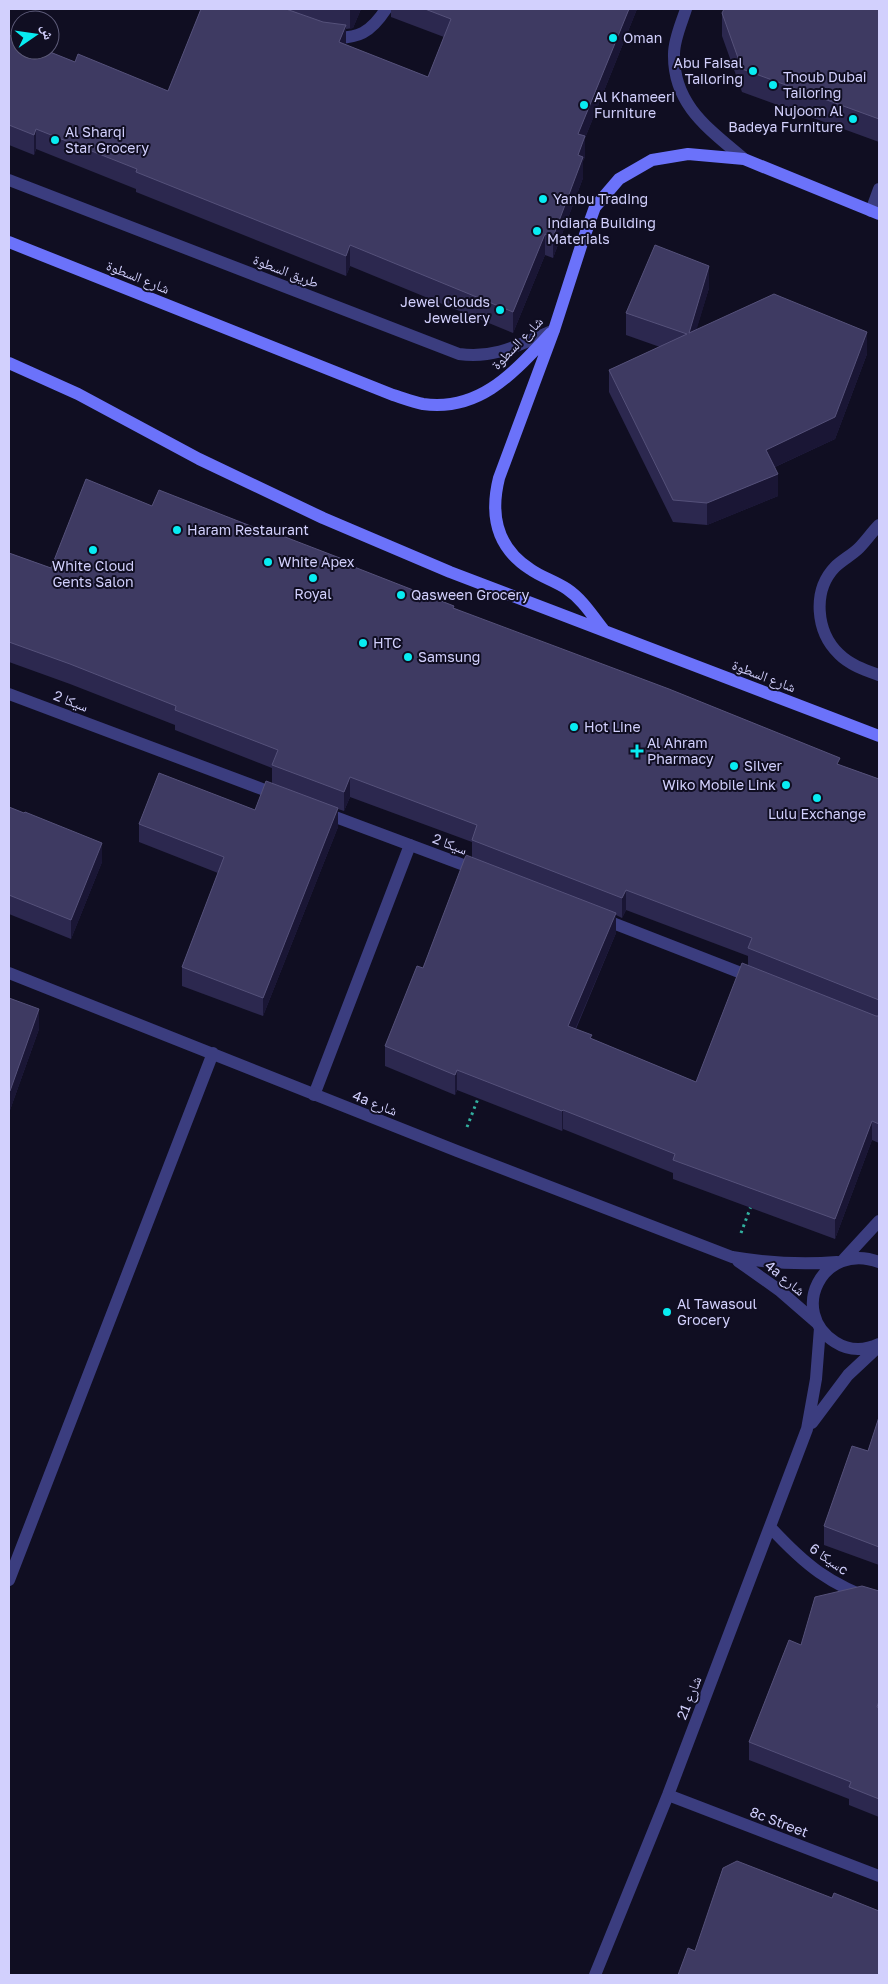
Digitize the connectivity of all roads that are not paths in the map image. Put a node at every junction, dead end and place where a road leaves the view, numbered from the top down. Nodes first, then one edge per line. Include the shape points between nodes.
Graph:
1 (386, 9) edge
2 (686, 9) edge
3 (319, 33) edge
4 (744, 159) junction
5 (9, 180) edge
6 (879, 189) edge
7 (875, 212) edge
8 (9, 242) edge
9 (554, 330) junction
10 (9, 363) edge
11 (879, 525) edge
12 (603, 629) junction
13 (879, 675) edge
14 (9, 694) edge
15 (879, 736) edge
16 (289, 800) edge
17 (308, 807) edge
18 (410, 845) junction
19 (492, 876) edge
20 (593, 915) edge
21 (9, 973) edge
22 (769, 984) edge
23 (214, 1053) junction
24 (314, 1095) junction
25 (879, 1221) edge
26 (732, 1257) junction
27 (841, 1261) junction
28 (879, 1262) edge
29 (819, 1326) junction
30 (879, 1345) edge
31 (807, 1429) junction
32 (770, 1527) junction
33 (9, 1580) edge
34 (879, 1602) edge
35 (668, 1795) junction
36 (879, 1876) edge
37 (595, 1975) edge

1 - 3 street via 362,34 346,38
2 - 4 street via 674,52 676,81 689,108
4 - 7 main road, شارع السطوة
4 - 9 main road, شارع السطوة via 688,154 652,160 619,179 595,207
5 - 9 street, طريق السطوة via 459,354 491,355
6 - 7 street
8 - 9 main road, شارع السطوة via 393,395 423,404 454,403 483,394 509,377
9 - 12 main road via 499,478 494,498 495,518 501,538 513,556 529,569 567,589
10 - 12 main road, شارع السطوة via 78,394 199,460 323,518 450,572
11 - 13 street via 859,548 835,567 823,588 819,612 828,642 839,655
12 - 15 main road, شارع السطوة
14 - 16 street, سيكا 2
17 - 18 street, سيكا 2
18 - 19 street, سيكا 2
18 - 24 street
20 - 22 street
21 - 23 street, 4a شارع
23 - 24 street, 4a شارع
23 - 33 street
24 - 26 street, 4a شارع
25 - 27 street
26 - 27 street, 4a شارع via 786,1264
26 - 29 street, 4a شارع via 779,1290
27 - 28 street, 4a شارع via 869,1258
27 - 29 street, شارع 21 via 828,1269 815,1289 814,1313
29 - 30 street, 4a شارع via 830,1339 842,1346 856,1349
29 - 31 street, شارع 21 via 816,1379
30 - 31 street, شارع 21 via 848,1374
31 - 32 street, شارع 21
32 - 34 street, سيكا 6c via 795,1554 822,1576 852,1593
32 - 35 street, شارع 21
35 - 36 street, 8c Street
35 - 37 street, شارع 21

